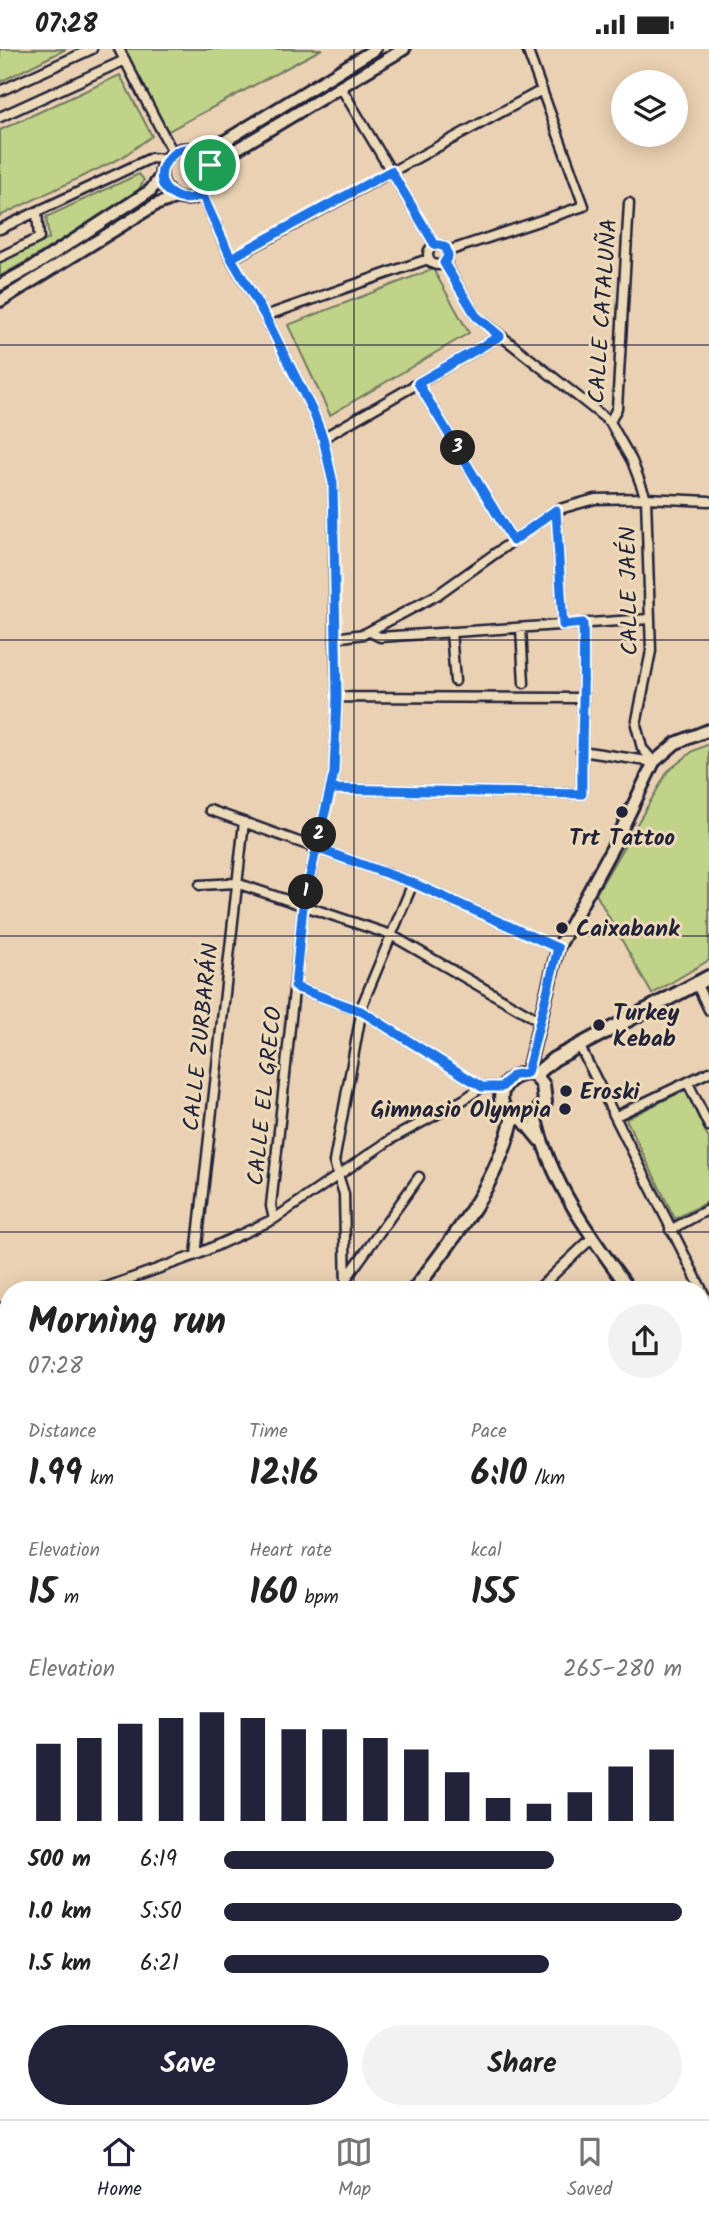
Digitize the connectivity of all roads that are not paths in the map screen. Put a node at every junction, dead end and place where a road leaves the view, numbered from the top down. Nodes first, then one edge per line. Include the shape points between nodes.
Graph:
1 (92, 49) edge
2 (119, 49) edge
3 (375, 49) edge
4 (404, 49) edge
5 (527, 49) edge
6 (125, 60) junction
7 (340, 86) junction
8 (542, 90) junction
9 (0, 91) edge
10 (0, 117) edge
11 (202, 155) junction
12 (169, 156) junction
13 (210, 165) junction
14 (391, 171) junction
15 (161, 176) junction
16 (202, 194) junction
17 (177, 197) junction
18 (629, 202) dead end
19 (37, 212) junction
20 (0, 229) edge
21 (435, 245) junction
22 (448, 251) junction
23 (0, 257) edge
24 (231, 258) junction
25 (428, 259) junction
26 (444, 263) junction
27 (0, 285) edge
28 (0, 301) edge
29 (265, 316) junction
30 (500, 336) junction
31 (418, 383) junction
32 (610, 422) junction
33 (323, 438) junction
34 (646, 498) junction
35 (709, 501) edge
36 (556, 510) junction
37 (513, 541) junction
38 (649, 619) junction
39 (583, 623) junction
40 (563, 625) junction
41 (521, 628) junction
42 (370, 632) junction
43 (451, 632) junction
44 (335, 638) junction
45 (455, 681) dead end
46 (524, 683) dead end
47 (337, 697) junction
48 (582, 698) junction
49 (709, 730) edge
50 (581, 751) junction
51 (654, 762) junction
52 (331, 789) junction
53 (210, 810) dead end
54 (244, 822) junction
55 (316, 848) junction
56 (236, 883) junction
57 (413, 883) junction
58 (200, 885) dead end
59 (303, 906) junction
60 (391, 935) junction
61 (558, 948) junction
62 (709, 977) edge
63 (696, 983) junction
64 (295, 987) junction
65 (709, 1010) edge
66 (361, 1011) junction
67 (540, 1021) junction
68 (579, 1045) junction
69 (709, 1072) edge
70 (531, 1074) junction
71 (688, 1083) junction
72 (482, 1087) junction
73 (502, 1087) junction
74 (535, 1115) junction
75 (616, 1116) junction
76 (517, 1117) junction
77 (709, 1126) edge
78 (542, 1143) junction
79 (337, 1177) junction
80 (419, 1177) dead end
81 (709, 1209) edge
82 (274, 1219) junction
83 (670, 1230) junction
84 (592, 1238) junction
85 (196, 1255) junction
86 (346, 1279) joint
87 (124, 1281) edge
88 (421, 1281) edge
89 (547, 1281) edge
90 (623, 1281) edge
91 (697, 1281) edge

1 - 9 street
2 - 6 street
3 - 11 street
4 - 7 street
5 - 8 street
6 - 10 street
6 - 12 street
7 - 13 street
7 - 14 street
8 - 14 street
8 - 22 street via 584,206
11 - 12 street via 188,149
11 - 13 street
12 - 15 street
12 - 19 street via 151,158
13 - 16 street via 211,181
14 - 21 street
14 - 24 street
15 - 17 street via 166,189
15 - 27 street via 151,190
16 - 17 street
16 - 24 street, CALLE EL GRECO
17 - 28 street via 155,205
18 - 32 street, CALLE CATALUÑA via 617,408
19 - 20 street
19 - 23 street via 39,238
21 - 22 street
21 - 25 street via 429,249
22 - 26 street
24 - 29 street, CALLE EL GRECO
25 - 26 street via 437,265
25 - 29 street
26 - 30 street via 476,316
29 - 33 street, CALLE EL GRECO
30 - 31 street
30 - 32 street
31 - 33 street
31 - 37 street
32 - 34 street, CALLE JAÉN
33 - 44 street, CALLE EL GRECO via 333,483
34 - 35 street
34 - 36 street via 595,499
34 - 38 street, CALLE JAÉN
36 - 37 street
36 - 40 street
37 - 42 street via 437,595
38 - 39 street
38 - 51 street, CALLE JAÉN via 651,651 636,725 642,748
39 - 40 street
39 - 48 street
40 - 41 street
41 - 43 street
41 - 46 street
42 - 43 street via 380,637
42 - 44 street
43 - 45 street
44 - 47 street, CALLE EL GRECO
47 - 48 street
47 - 52 street, CALLE EL GRECO
48 - 50 street
49 - 51 street via 676,743
50 - 51 street
50 - 52 street via 582,794
51 - 61 street
52 - 55 street, CALLE EL GRECO
53 - 54 street
54 - 55 street
54 - 56 street, CALLE ZURBARÁN
55 - 57 street
55 - 59 street, CALLE EL GRECO
56 - 58 street
56 - 59 street
56 - 85 street, CALLE ZURBARÁN
57 - 60 street
57 - 61 street
59 - 60 street
59 - 64 street, CALLE EL GRECO
60 - 66 street
60 - 67 street
61 - 67 street
62 - 63 main road
63 - 65 street
63 - 68 main road
64 - 66 street
64 - 82 street, CALLE EL GRECO via 271,1206
66 - 72 street
66 - 79 street via 334,1162
67 - 70 street
68 - 70 main road
68 - 75 street
69 - 71 street
70 - 73 main road via 513,1075
70 - 74 main road via 543,1085 545,1102
71 - 75 street
71 - 77 street
72 - 73 street
72 - 79 street via 393,1138
73 - 76 main road via 505,1110
74 - 76 main road
74 - 78 street
75 - 83 street
76 - 78 street
76 - 88 main road via 490,1179 454,1239
78 - 84 street
79 - 82 street
79 - 86 street via 344,1194
80 - 86 street
81 - 83 street
82 - 85 street
83 - 91 street
84 - 89 street
84 - 90 street
85 - 87 street

